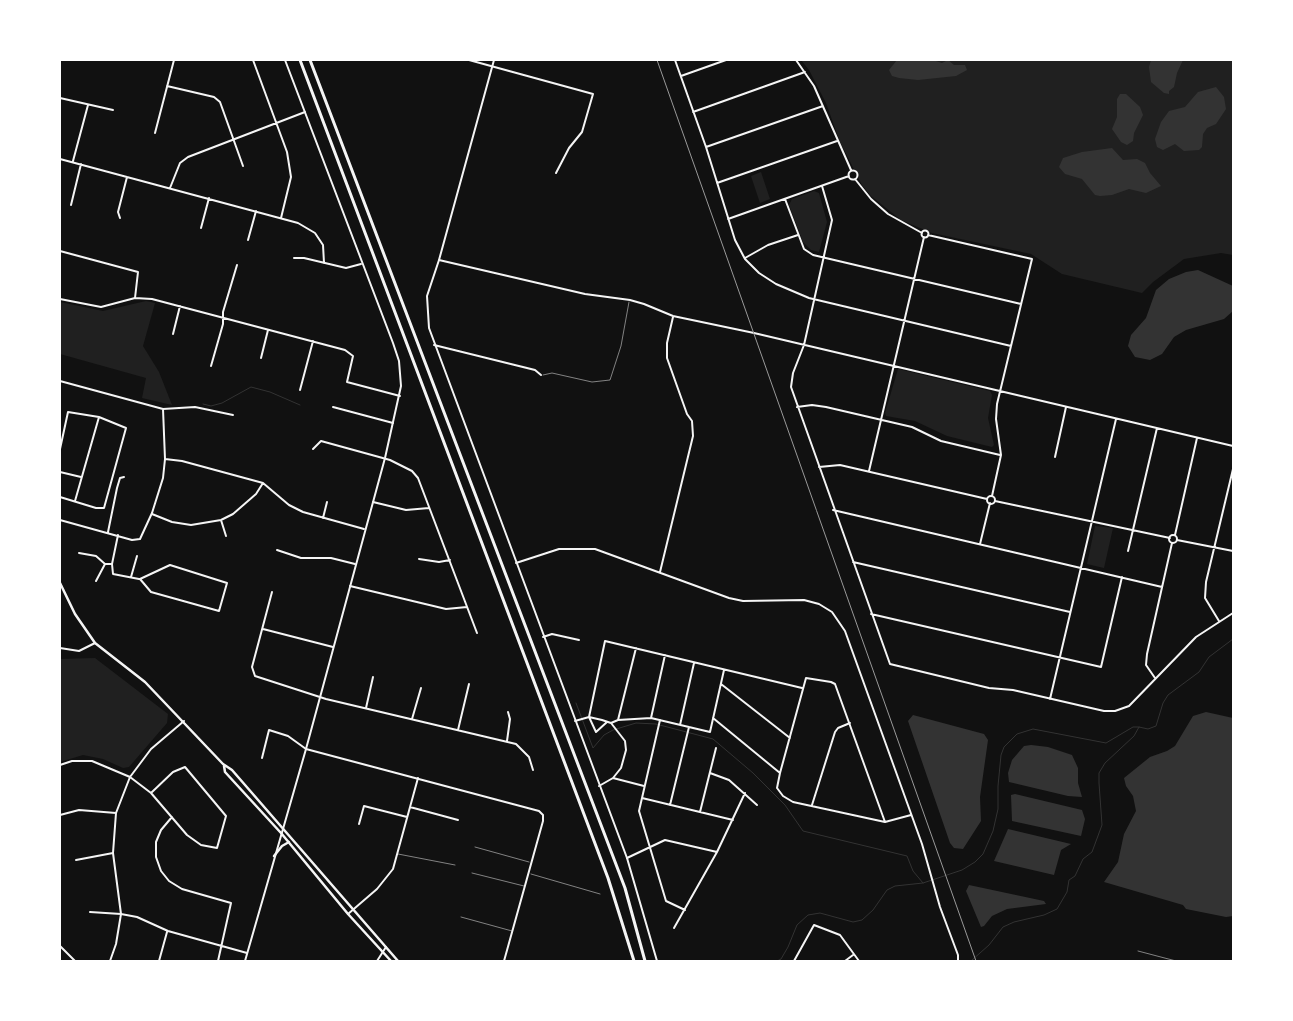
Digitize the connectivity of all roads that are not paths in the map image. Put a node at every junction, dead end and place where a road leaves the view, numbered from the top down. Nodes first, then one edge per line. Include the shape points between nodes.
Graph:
1 (174, 60) edge
2 (254, 60) edge
3 (286, 60) edge
4 (300, 60) edge
5 (310, 60) edge
6 (469, 60) edge
7 (494, 60) edge
8 (674, 60) edge
9 (726, 60) edge
10 (796, 60) edge
11 (492, 66) junction
12 (805, 72) junction
13 (680, 76) junction
14 (167, 86) junction
15 (60, 98) edge
16 (88, 105) junction
17 (823, 106) junction
18 (113, 110) dead end
19 (306, 112) junction
20 (693, 112) junction
21 (276, 123) junction
22 (155, 133) dead end
23 (233, 140) junction
24 (837, 141) junction
25 (706, 148) junction
26 (60, 159) edge
27 (73, 162) junction
28 (81, 164) junction
29 (243, 166) dead end
30 (851, 170) junction
31 (556, 172) dead end
32 (127, 176) junction
33 (848, 176) junction
34 (855, 179) junction
35 (716, 183) junction
36 (822, 186) junction
37 (170, 188) junction
38 (209, 198) junction
39 (785, 199) junction
40 (71, 206) dead end
41 (256, 211) junction
42 (120, 218) dead end
43 (281, 218) junction
44 (728, 219) junction
45 (201, 228) dead end
46 (922, 233) junction
47 (798, 235) junction
48 (928, 235) junction
49 (924, 237) junction
50 (248, 240) dead end
51 (60, 252) edge
52 (824, 257) junction
53 (294, 258) dead end
54 (745, 259) junction
55 (440, 260) junction
56 (324, 263) junction
57 (362, 264) junction
58 (237, 265) dead end
59 (914, 279) junction
60 (135, 298) junction
61 (60, 299) edge
62 (630, 300) junction
63 (814, 300) junction
64 (1021, 304) junction
65 (180, 306) junction
66 (673, 316) junction
67 (223, 318) junction
68 (904, 321) junction
69 (268, 330) junction
70 (173, 334) dead end
71 (312, 341) junction
72 (434, 345) junction
73 (804, 346) junction
74 (1011, 346) junction
75 (261, 358) dead end
76 (211, 366) dead end
77 (894, 366) junction
78 (541, 375) joint
79 (60, 381) edge
80 (300, 390) dead end
81 (1000, 391) junction
82 (400, 396) junction
83 (333, 407) dead end
84 (797, 407) junction
85 (1066, 407) junction
86 (163, 410) junction
87 (233, 415) dead end
88 (99, 418) junction
89 (1116, 418) junction
90 (881, 420) junction
91 (393, 423) junction
92 (1157, 428) junction
93 (61, 434) edge
94 (1197, 438) junction
95 (1233, 446) edge
96 (60, 449) edge
97 (313, 449) dead end
98 (1001, 455) junction
99 (1054, 457) dead end
100 (384, 458) junction
101 (165, 459) junction
102 (818, 467) junction
103 (1233, 469) edge
104 (869, 471) junction
105 (60, 472) edge
106 (81, 477) junction
107 (124, 477) dead end
108 (263, 483) junction
109 (992, 496) junction
110 (60, 497) edge
111 (987, 499) junction
112 (75, 501) junction
113 (995, 501) junction
114 (327, 502) dead end
115 (373, 502) junction
116 (990, 504) junction
117 (429, 508) junction
118 (833, 510) junction
119 (152, 514) junction
120 (323, 518) junction
121 (60, 520) edge
122 (221, 520) junction
123 (1091, 523) junction
124 (364, 529) junction
125 (1133, 529) junction
126 (108, 532) junction
127 (118, 535) junction
128 (1174, 535) junction
129 (226, 536) dead end
130 (1170, 538) junction
131 (1177, 540) junction
132 (1172, 543) junction
133 (980, 544) junction
134 (1215, 546) junction
135 (277, 550) dead end
136 (1128, 551) dead end
137 (1233, 551) edge
138 (78, 553) dead end
139 (137, 556) dead end
140 (419, 559) dead end
141 (450, 560) junction
142 (852, 562) junction
143 (516, 563) junction
144 (105, 564) junction
145 (112, 564) junction
146 (355, 564) junction
147 (1081, 568) junction
148 (660, 572) junction
149 (131, 576) junction
150 (1122, 577) junction
151 (140, 579) junction
152 (96, 581) dead end
153 (60, 583) edge
154 (350, 586) junction
155 (1162, 587) junction
156 (272, 592) dead end
157 (468, 607) junction
158 (1070, 612) junction
159 (1233, 613) edge
160 (871, 614) junction
161 (1219, 621) junction
162 (263, 629) junction
163 (477, 633) dead end
164 (544, 637) junction
165 (579, 640) dead end
166 (95, 643) junction
167 (333, 647) junction
168 (60, 648) edge
169 (636, 648) junction
170 (665, 655) junction
171 (1060, 657) junction
172 (694, 663) junction
173 (724, 670) junction
174 (373, 677) dead end
175 (1155, 678) junction
176 (469, 684) dead end
177 (721, 684) junction
178 (421, 688) dead end
179 (802, 688) junction
180 (320, 697) junction
181 (1050, 699) junction
182 (366, 708) junction
183 (508, 712) dead end
184 (589, 717) junction
185 (651, 718) junction
186 (713, 718) junction
187 (412, 719) junction
188 (618, 720) junction
189 (184, 721) junction
190 (575, 721) junction
191 (660, 721) junction
192 (607, 722) junction
193 (611, 723) junction
194 (850, 723) junction
195 (680, 725) junction
196 (689, 728) junction
197 (458, 730) junction
198 (790, 738) junction
199 (507, 741) junction
200 (716, 748) dead end
201 (306, 749) junction
202 (262, 758) dead end
203 (223, 764) junction
204 (60, 765) edge
205 (534, 770) dead end
206 (710, 773) junction
207 (780, 773) junction
208 (130, 777) junction
209 (418, 778) junction
210 (613, 778) junction
211 (599, 786) junction
212 (644, 786) junction
213 (151, 794) junction
214 (745, 794) junction
215 (642, 798) junction
216 (670, 805) junction
217 (757, 805) dead end
218 (812, 806) junction
219 (410, 807) junction
220 (700, 812) junction
221 (116, 813) junction
222 (911, 815) junction
223 (60, 816) edge
224 (172, 817) junction
225 (407, 818) junction
226 (458, 820) dead end
227 (734, 820) junction
228 (884, 822) junction
229 (359, 824) dead end
230 (283, 826) junction
231 (281, 833) junction
232 (289, 842) junction
233 (475, 847) dead end
234 (649, 847) junction
235 (717, 852) junction
236 (113, 853) junction
237 (397, 854) junction
238 (274, 856) junction
239 (627, 858) junction
240 (76, 860) dead end
241 (532, 863) junction
242 (455, 865) dead end
243 (472, 873) dead end
244 (529, 874) junction
245 (526, 887) junction
246 (600, 894) dead end
247 (354, 910) junction
248 (684, 910) junction
249 (90, 912) dead end
250 (121, 914) junction
251 (348, 914) junction
252 (460, 917) dead end
253 (674, 928) dead end
254 (168, 931) junction
255 (512, 931) junction
256 (60, 946) edge
257 (222, 946) junction
258 (386, 947) junction
259 (1138, 950) dead end
260 (382, 952) junction
261 (247, 953) junction
262 (853, 954) junction
263 (75, 961) edge
264 (110, 961) edge
265 (158, 961) edge
266 (218, 961) edge
267 (245, 961) edge
268 (378, 961) edge
269 (391, 961) edge
270 (398, 961) edge
271 (504, 961) edge
272 (634, 961) edge
273 (645, 961) edge
274 (657, 961) edge
275 (794, 961) edge
276 (845, 961) edge
277 (859, 961) edge
278 (958, 961) edge
279 (1176, 961) edge

1 - 14 street
2 - 21 street
3 - 19 street
4 - 272 highway via 605,869
5 - 273 highway via 625,888
6 - 11 street
7 - 11 street
8 - 13 street
9 - 13 street
10 - 12 street
11 - 31 street via 593,94 582,132
11 - 55 street
12 - 17 street
12 - 20 street
13 - 20 street
14 - 22 street
14 - 23 street via 220,102
15 - 16 street
16 - 18 street
16 - 27 street
17 - 24 street
17 - 25 street
19 - 21 street
19 - 57 street
20 - 25 street
21 - 23 street
21 - 43 street via 287,152 291,177
23 - 29 street
23 - 37 street via 188,156 180,163
24 - 30 street
24 - 35 street
25 - 35 street
26 - 27 street
27 - 28 street
28 - 32 street
28 - 40 street
30 - 33 street
30 - 34 street via 857,173
32 - 37 street
32 - 42 street via 118,212
33 - 34 street
33 - 36 street
34 - 46 street via 888,214
35 - 44 street
36 - 39 street
36 - 52 street via 832,220
37 - 38 street
38 - 41 street
38 - 45 street
39 - 44 street
39 - 47 street
41 - 43 street
41 - 50 street
43 - 56 street via 315,233 323,245
44 - 54 street
46 - 48 street via 926,231
46 - 49 street
47 - 52 street via 804,249
47 - 54 street via 768,245
48 - 49 street
48 - 64 street via 1032,259
49 - 59 street
51 - 60 street via 138,272
52 - 59 street
52 - 63 street
53 - 56 street
54 - 63 street via 776,284
55 - 62 street via 585,294
55 - 72 street via 426,306
56 - 57 street via 346,268
57 - 82 street via 399,361
58 - 67 street
59 - 64 street
59 - 68 street
60 - 61 street via 102,308
60 - 65 street
62 - 66 street
62 - 78 lane via 610,380 592,382 552,373
63 - 68 street
63 - 73 street
64 - 74 street
65 - 67 street
65 - 70 street
66 - 73 street
66 - 148 street via 667,358 692,421 693,436
67 - 69 street
67 - 76 street
68 - 74 street
68 - 77 street
69 - 71 street
69 - 75 street
71 - 80 street
71 - 82 street via 345,350 353,356 347,382
72 - 78 street via 535,370
72 - 143 street
73 - 77 street
73 - 84 street via 791,387
74 - 81 street
77 - 81 street
77 - 90 street
79 - 86 street
81 - 85 street
81 - 98 street via 996,420
82 - 91 street
83 - 91 street
84 - 90 street via 826,407
84 - 102 street
85 - 89 street
85 - 99 street
86 - 87 street via 195,407
86 - 101 street
88 - 93 street via 68,412
88 - 106 street
88 - 112 street via 126,428 104,508
89 - 92 street
89 - 123 street
90 - 98 street via 912,427 941,441
90 - 104 street
91 - 100 street
92 - 94 street
92 - 125 street
93 - 96 street
94 - 95 street
94 - 128 street
97 - 100 street via 321,441
98 - 109 street
100 - 115 street
100 - 117 street via 412,471 418,478
101 - 108 street
101 - 119 street
102 - 104 street via 840,465
102 - 118 street
103 - 134 street
104 - 111 street
105 - 106 street
106 - 112 street
107 - 126 street via 120,478 117,488
108 - 120 street via 290,505
108 - 122 street via 256,494
109 - 111 street
109 - 113 street
110 - 112 street
111 - 116 street
113 - 116 street
113 - 123 street
114 - 120 street
115 - 117 street via 406,510
115 - 124 street
116 - 133 street
117 - 141 street
118 - 133 street
118 - 142 street
119 - 122 street via 192,525
119 - 127 street via 140,538 132,540
120 - 124 street
121 - 126 street
122 - 129 street
123 - 125 street
123 - 147 street
124 - 146 street
125 - 130 street
125 - 136 street
126 - 127 street
127 - 145 street
128 - 130 street
128 - 131 street
130 - 132 street
131 - 132 street
131 - 134 street
132 - 155 street
133 - 147 street
134 - 137 street
134 - 161 street via 1205,598
135 - 146 street via 301,558 331,558
138 - 144 street via 96,556
139 - 149 street
140 - 141 street
141 - 157 street
142 - 158 street
142 - 160 street
143 - 148 street via 546,552 585,548 608,552
143 - 164 street
144 - 145 street
144 - 152 street
145 - 149 street via 113,574
146 - 154 street
147 - 150 street
147 - 158 street
148 - 222 street via 733,599 804,600 832,612 845,631
149 - 151 street
150 - 155 street
150 - 171 street via 1101,667
151 - 151 street via 151,592 219,611 227,582 170,565
153 - 166 main road via 75,614
154 - 157 street via 446,609
154 - 167 street
155 - 175 street via 1146,665
156 - 162 street
157 - 163 street
158 - 171 street
159 - 161 street
160 - 171 street
160 - 181 street via 890,664
161 - 175 street via 1196,637
162 - 167 street
162 - 180 street via 252,667 255,676
164 - 165 street via 552,634
164 - 190 street
166 - 168 street via 79,651
166 - 189 main road via 145,682
167 - 180 street
169 - 170 street
169 - 184 street via 605,641
169 - 188 street
170 - 172 street
170 - 185 street
171 - 181 street
172 - 173 street
172 - 195 street
173 - 177 street
173 - 179 street
174 - 182 street
175 - 181 street via 1129,706 1114,711
176 - 197 street
177 - 186 street
177 - 198 street
178 - 187 street
179 - 194 street via 806,678 835,684
179 - 198 street
180 - 182 street
180 - 201 street
182 - 187 street
183 - 199 street
184 - 190 street
184 - 192 street
184 - 192 street via 596,732
185 - 188 street
185 - 191 street
186 - 196 street via 710,732
186 - 207 street
187 - 197 street
188 - 193 street
189 - 203 main road
189 - 208 street via 150,749
190 - 211 street
191 - 195 street
191 - 212 street
192 - 193 street
193 - 210 street via 619,731 626,750 621,768
194 - 218 street via 838,728 832,739
194 - 228 street
195 - 196 street
196 - 216 street
197 - 199 street
198 - 207 street
199 - 205 street via 522,748
200 - 206 street
201 - 202 street via 288,736 269,730
201 - 209 street
201 - 230 street
203 - 230 main road
203 - 231 main road via 225,772
204 - 208 street via 92,761
206 - 214 street via 724,777
206 - 220 street
207 - 218 street via 777,788 783,796
208 - 213 street
208 - 221 street
209 - 219 street
209 - 241 street via 539,811 543,815
210 - 211 street
210 - 212 street
211 - 239 street
212 - 215 street
213 - 224 street
213 - 224 street via 173,772 185,767 226,816 217,848 201,845 187,835
214 - 217 street
214 - 227 street
215 - 216 street
215 - 234 street via 639,811
216 - 220 street
218 - 228 street
219 - 225 street
219 - 226 street
220 - 227 street
221 - 223 street via 79,810
221 - 236 street
222 - 228 street
222 - 278 street
224 - 257 street via 156,842 156,857 161,871 182,889 231,902
225 - 229 street via 364,806
225 - 237 street
227 - 235 street
230 - 231 street
230 - 247 main road
231 - 232 main road
231 - 238 street
232 - 238 main road
232 - 251 main road
233 - 241 lane
234 - 235 street via 665,840
234 - 239 street
234 - 248 street via 666,901
235 - 248 street
236 - 240 street
236 - 250 street
237 - 242 lane
237 - 247 street via 387,878
238 - 261 street
239 - 274 street
241 - 244 street
243 - 245 lane
244 - 245 street
244 - 246 lane
245 - 255 street
247 - 251 street
247 - 258 main road
248 - 253 street
249 - 250 street
250 - 254 street via 137,917
250 - 264 street
251 - 260 main road
252 - 255 lane
254 - 257 street
254 - 265 street
255 - 271 street
256 - 263 street
257 - 261 street
257 - 266 street
258 - 260 street
258 - 270 main road
259 - 279 lane
260 - 268 street
260 - 269 main road
261 - 267 street
262 - 275 street via 840,935 814,924
262 - 276 street
262 - 277 street

